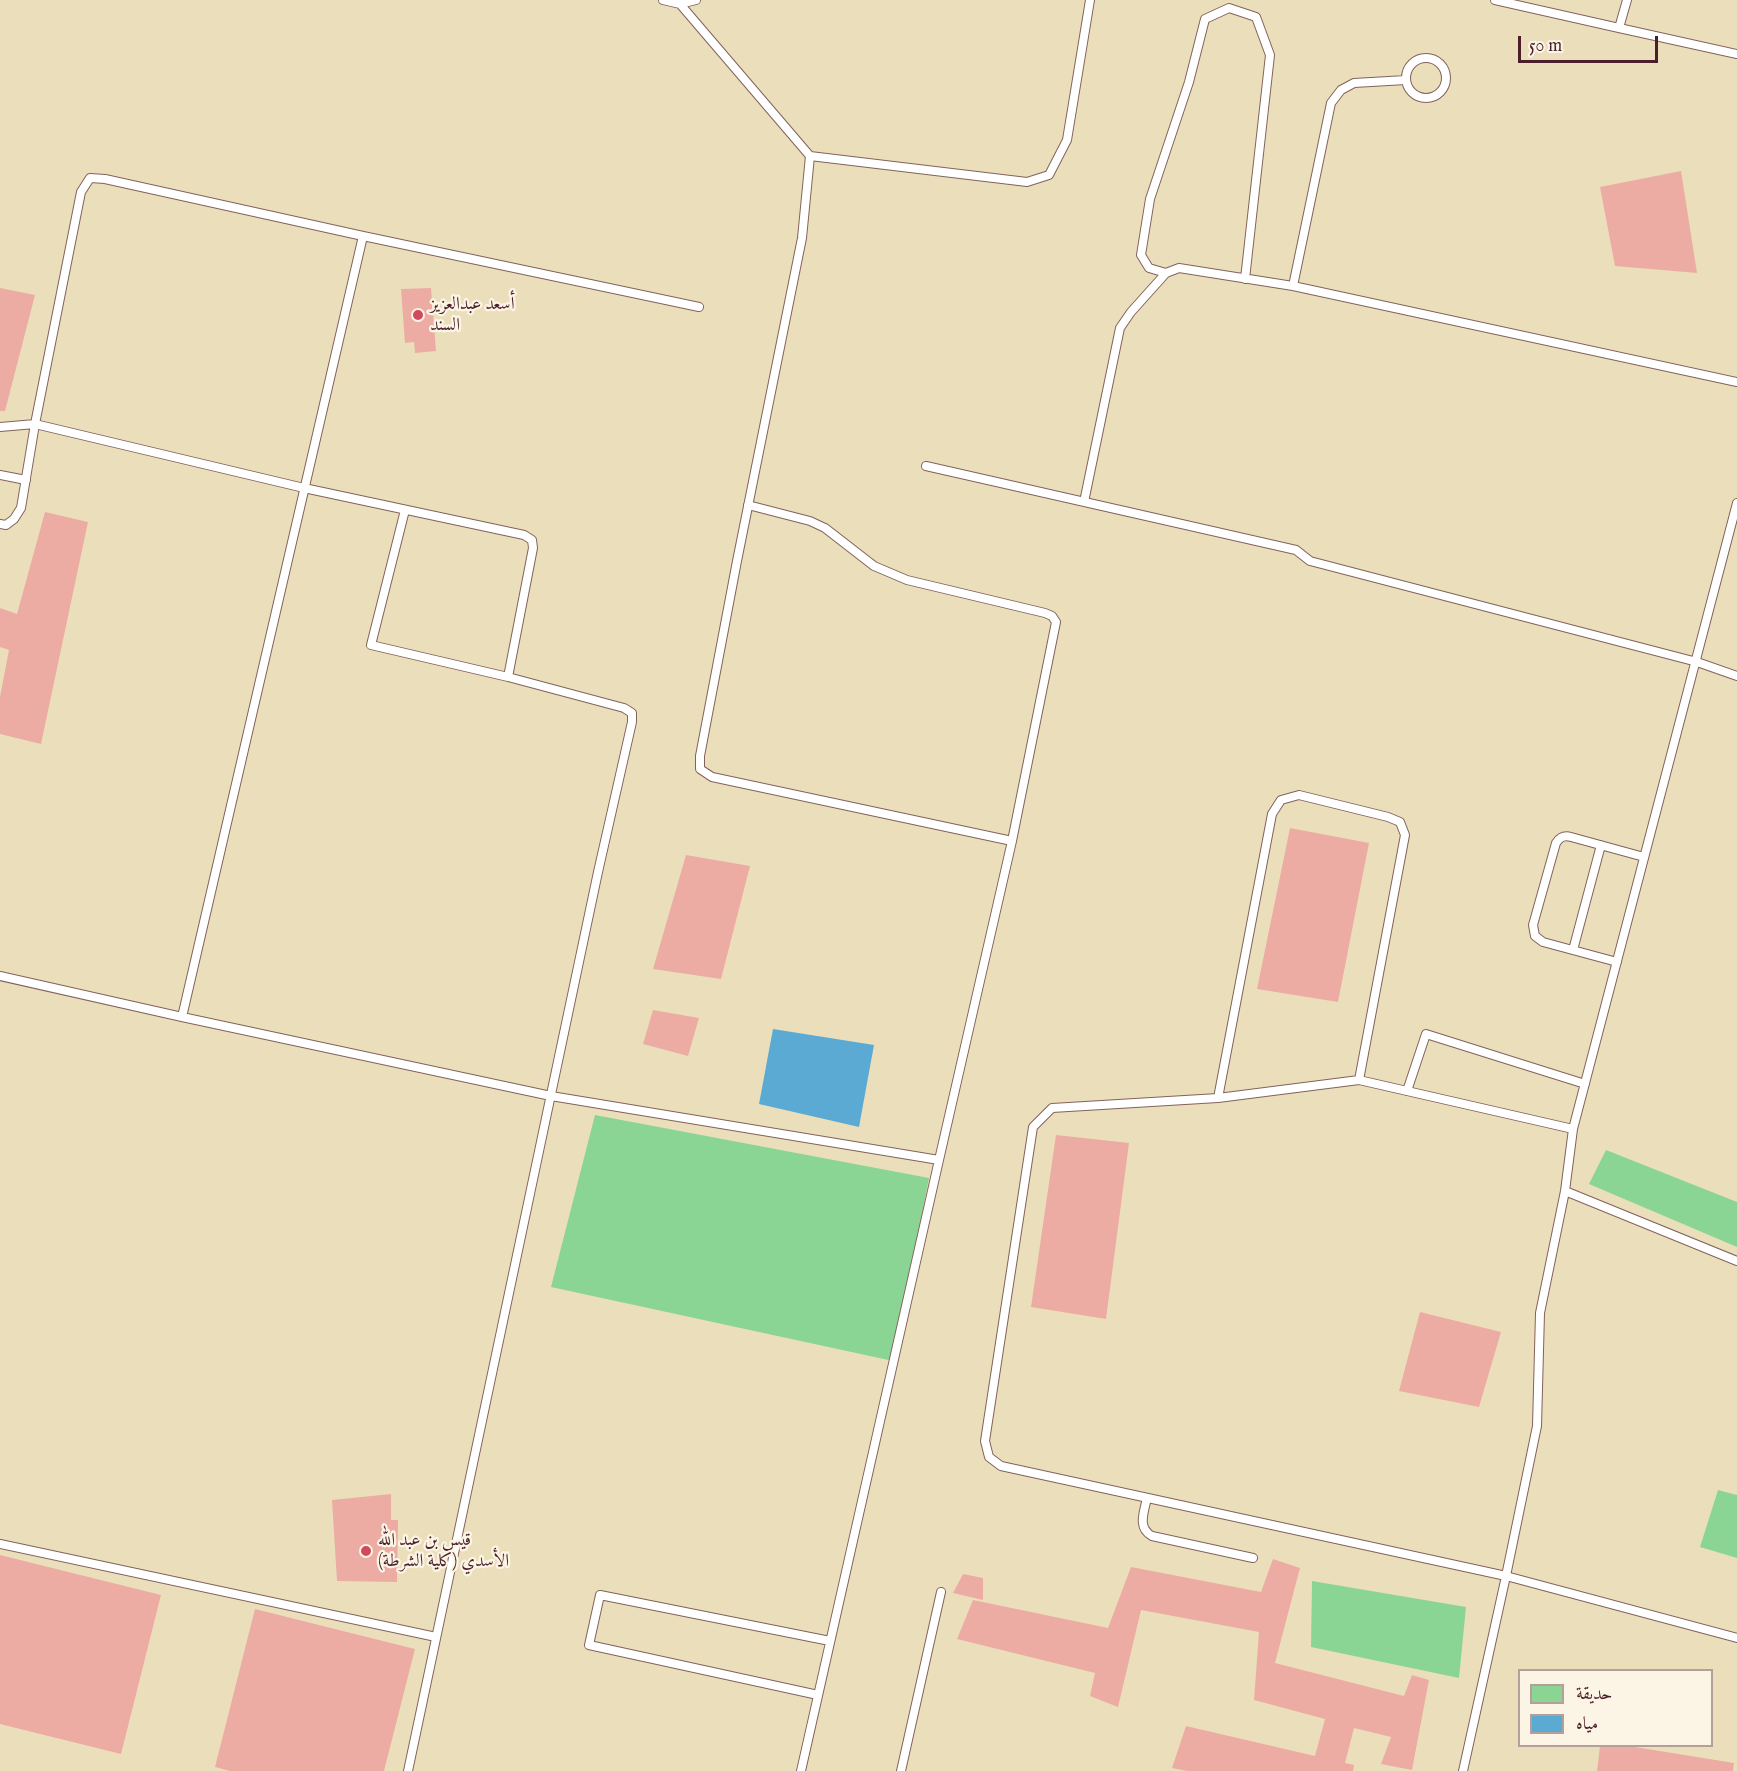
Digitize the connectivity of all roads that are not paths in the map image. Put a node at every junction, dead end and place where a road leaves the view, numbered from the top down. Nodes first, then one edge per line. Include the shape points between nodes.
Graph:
1 (663, 0) edge
2 (696, 0) edge
3 (1090, 0) edge
4 (1495, 0) edge
5 (1627, 0) edge
6 (680, 4) junction
7 (1619, 28) junction
8 (1737, 54) edge
9 (1406, 80) junction
10 (810, 156) junction
11 (363, 236) junction
12 (1166, 273) junction
13 (1245, 279) junction
14 (1293, 286) junction
15 (699, 307) dead end
16 (1737, 382) edge
17 (35, 424) junction
18 (0, 427) edge
19 (926, 466) dead end
20 (0, 475) edge
21 (26, 480) junction
22 (304, 488) junction
23 (1084, 502) junction
24 (1737, 503) edge
25 (748, 505) junction
26 (405, 510) junction
27 (0, 524) edge
28 (1697, 662) junction
29 (1737, 676) edge
30 (508, 677) junction
31 (1012, 841) junction
32 (1601, 845) junction
33 (1644, 857) junction
34 (1573, 950) junction
35 (1617, 962) junction
36 (0, 976) edge
37 (182, 1017) junction
38 (1359, 1080) junction
39 (1585, 1084) junction
40 (1407, 1091) junction
41 (551, 1096) junction
42 (1218, 1098) junction
43 (1573, 1129) junction
44 (939, 1160) junction
45 (1565, 1191) junction
46 (1737, 1261) edge
47 (1147, 1498) junction
48 (0, 1544) edge
49 (1253, 1558) dead end
50 (1506, 1576) junction
51 (941, 1592) dead end
52 (436, 1637) junction
53 (1737, 1638) edge
54 (830, 1641) junction
55 (818, 1695) junction
56 (408, 1771) edge
57 (801, 1771) edge
58 (901, 1771) edge
59 (1463, 1771) edge

1 - 6 lane
2 - 6 lane
3 - 10 lane via 1067,140 1049,175 1028,182
4 - 7 lane
5 - 7 lane
6 - 10 lane
7 - 8 lane
9 - 9 lane via 1418,96 1431,97 1442,89 1445,76 1440,64 1420,59 1409,67
9 - 14 lane via 1354,83 1341,90 1331,103
10 - 25 lane via 802,238
11 - 15 lane
11 - 17 lane via 90,178 81,192
11 - 22 lane
12 - 13 lane via 1179,268
12 - 13 lane via 1149,268 1141,255 1150,199 1189,82 1205,19 1229,8 1256,17 1270,55
12 - 23 lane via 1120,328
13 - 14 lane
14 - 16 lane
17 - 18 lane
17 - 21 lane
17 - 22 lane
19 - 23 lane
20 - 21 lane
21 - 27 lane via 21,508 14,519
22 - 26 lane
22 - 37 lane
23 - 28 lane via 1296,550 1310,561
24 - 28 lane
25 - 31 lane via 825,528 874,566 908,580 1052,616 1056,622
25 - 31 lane via 700,769 711,777
26 - 30 lane via 524,535 532,540
26 - 30 lane via 371,645
28 - 29 lane
28 - 33 lane
30 - 41 lane via 632,713
31 - 44 lane
32 - 33 lane
32 - 34 lane
32 - 34 lane via 1567,836 1558,839 1533,926 1539,940
33 - 35 lane
34 - 35 lane
35 - 39 lane
36 - 37 lane
37 - 41 lane
38 - 40 lane
38 - 42 lane
38 - 42 lane via 1405,835 1400,822 1388,817 1299,795 1281,800 1272,814
39 - 40 lane via 1426,1034
39 - 43 lane
40 - 43 lane
41 - 44 lane
41 - 52 lane
42 - 47 lane via 1052,1108 1033,1127 986,1441 990,1456 1001,1466
43 - 45 lane
44 - 54 lane
45 - 46 lane
45 - 50 lane via 1540,1313 1537,1426
47 - 49 lane via 1142,1522 1152,1536
47 - 50 lane
48 - 52 lane
50 - 53 lane
50 - 59 lane
51 - 58 lane
52 - 56 lane
54 - 55 lane
54 - 55 lane via 600,1595 589,1645
55 - 57 lane

